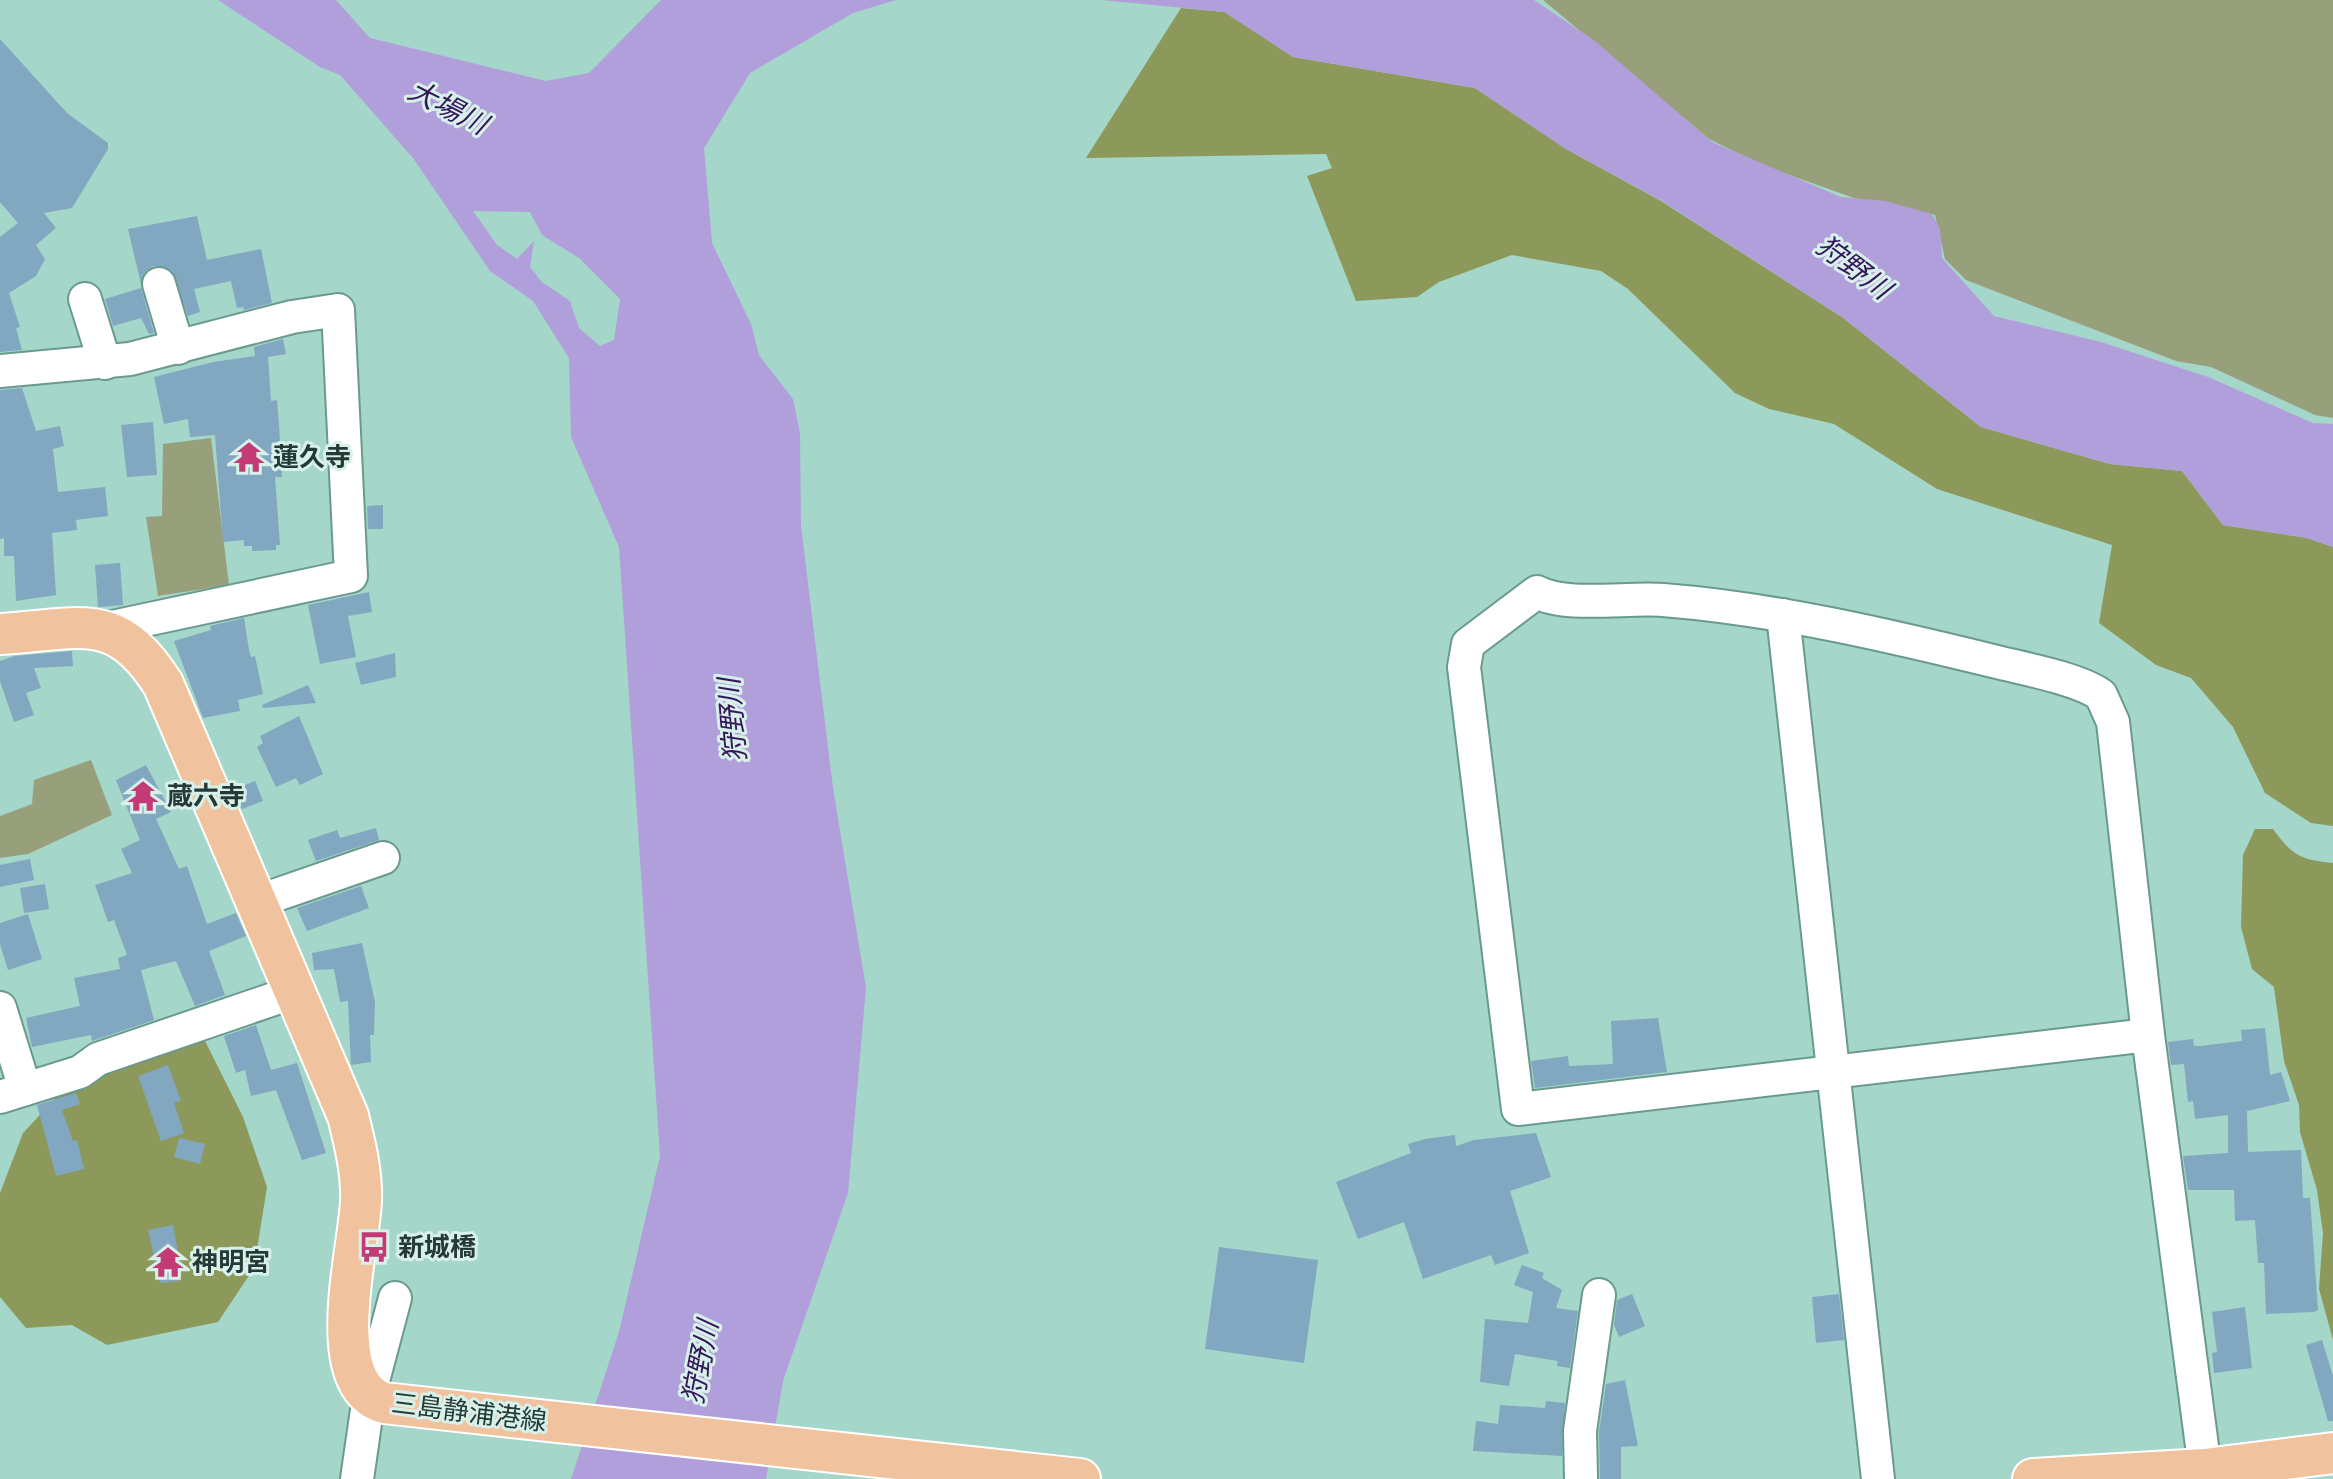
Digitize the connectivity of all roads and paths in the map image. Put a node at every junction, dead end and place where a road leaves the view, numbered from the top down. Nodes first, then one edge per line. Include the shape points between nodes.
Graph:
1 (159, 284) dead end
2 (85, 299) dead end
3 (178, 348) junction
4 (105, 363) junction
5 (0, 371) edge
6 (1783, 615) junction
7 (103, 629) junction
8 (0, 634) edge
9 (383, 858) dead end
10 (259, 901) junction
11 (297, 991) junction
12 (0, 1008) edge
13 (2148, 1035) junction
14 (1831, 1072) junction
15 (13, 1093) edge
16 (1599, 1295) dead end
17 (395, 1298) dead end
18 (376, 1400) junction
19 (2333, 1453) edge
20 (2192, 1472) edge
21 (2075, 1478) edge
22 (357, 1479) edge
23 (1080, 1479) edge
24 (1581, 1479) edge
25 (1878, 1479) edge
26 (2033, 1479) edge

1 - 3 street
2 - 4 street
3 - 4 street
3 - 7 street via 338,310 351,576
4 - 5 street
6 - 13 street via 2011,666 2101,695 2113,722
6 - 14 street
6 - 14 street via 1730,605 1632,597 1578,600 1537,592 1468,644 1464,667 1518,1109
7 - 8 main road
7 - 10 main road, 三島静浦港線 via 134,645 163,684
9 - 10 street
10 - 11 main road, 三島静浦港線
11 - 15 street
11 - 18 main road, 三島静浦港線 via 348,1116 359,1159 361,1201 347,1346 357,1380
12 - 15 street
13 - 14 street
13 - 20 street
14 - 25 street
16 - 24 street via 1580,1431
17 - 18 street
18 - 22 street
18 - 23 main road, 三島静浦港線
19 - 20 main road
20 - 21 main road
21 - 26 main road

